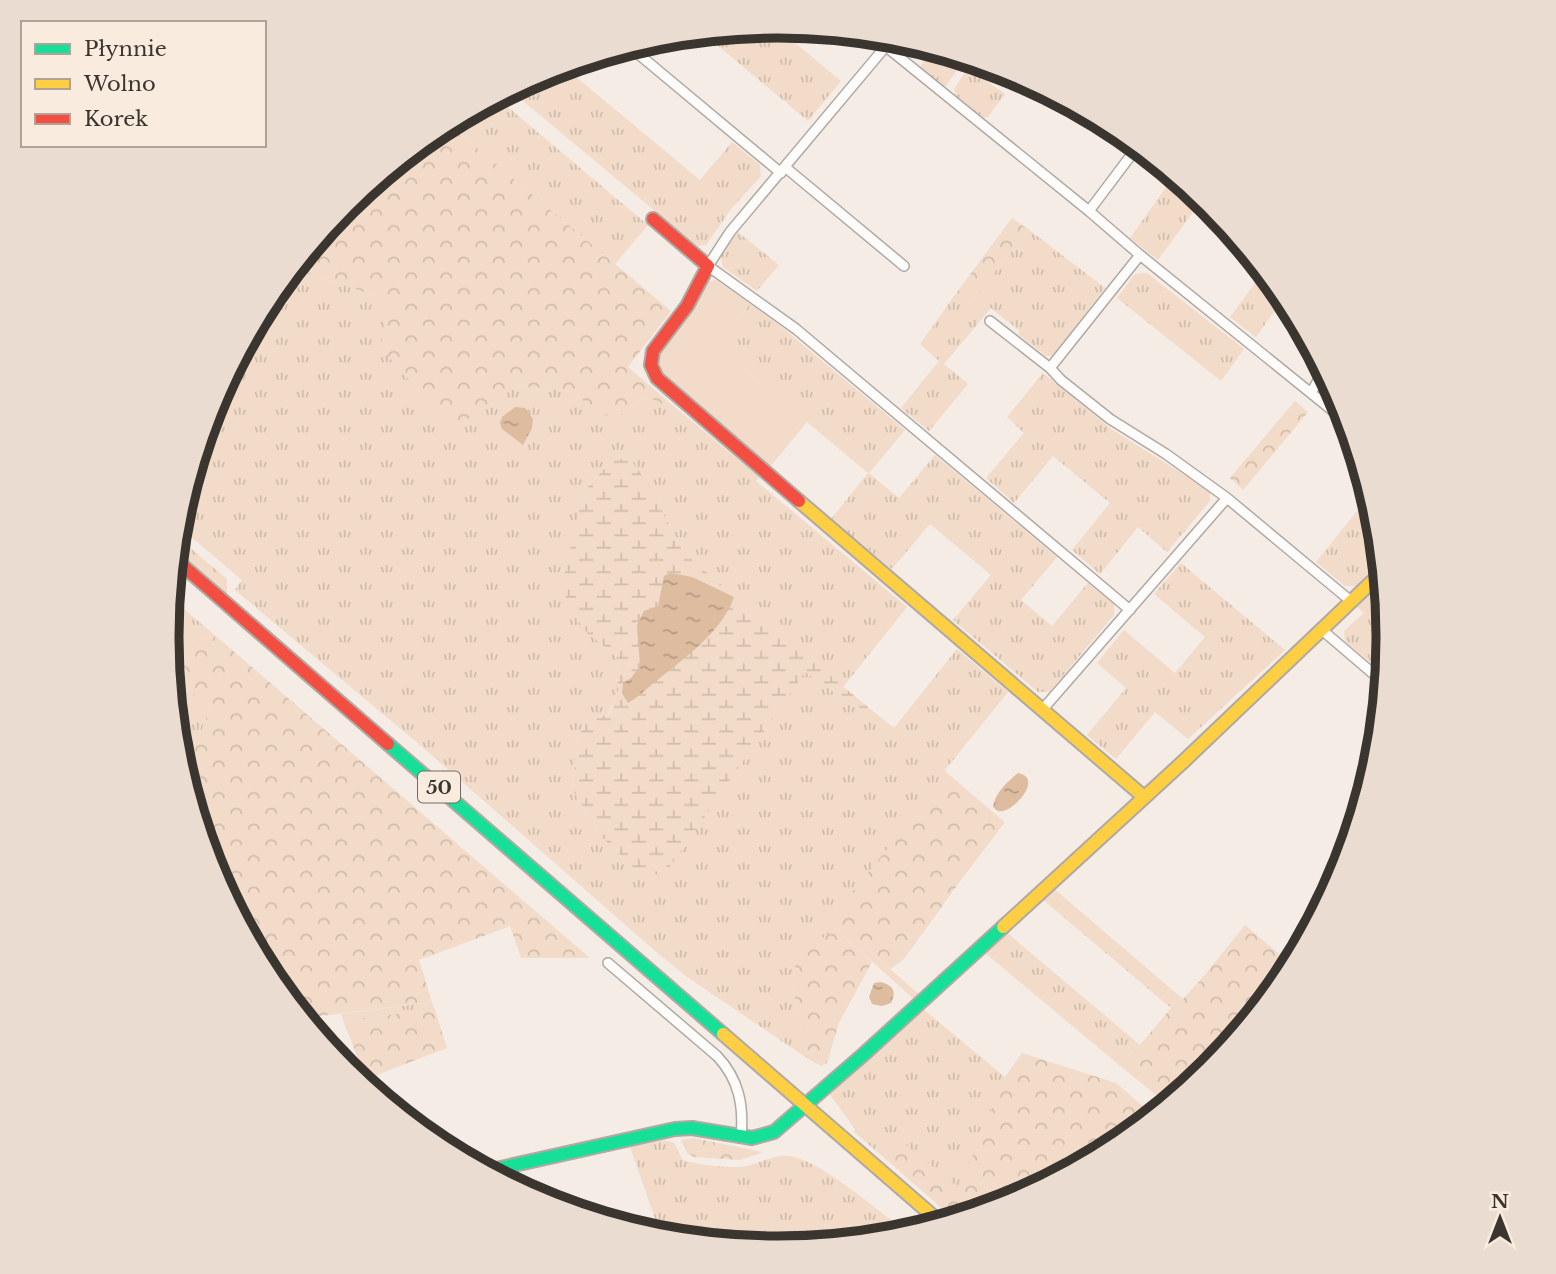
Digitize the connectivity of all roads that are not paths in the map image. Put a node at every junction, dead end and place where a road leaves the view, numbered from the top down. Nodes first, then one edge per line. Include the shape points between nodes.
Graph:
1 (884, 48) edge
2 (890, 49) edge
3 (640, 55) edge
4 (1132, 154) edge
5 (783, 170) junction
6 (1089, 211) junction
7 (653, 219) dead end
8 (1140, 255) junction
9 (708, 266) junction
10 (904, 266) dead end
11 (990, 321) dead end
12 (1049, 368) junction
13 (1318, 380) edge
14 (1311, 393) junction
15 (1332, 410) edge
16 (1227, 498) junction
17 (184, 567) edge
18 (1373, 581) edge
19 (1352, 602) junction
20 (1130, 610) junction
21 (1322, 630) junction
22 (1375, 675) edge
23 (1042, 710) junction
24 (1144, 797) junction
25 (608, 963) dead end
26 (806, 1105) junction
27 (741, 1137) junction
28 (502, 1168) edge
29 (932, 1215) edge

1 - 5 street
2 - 6 street
3 - 5 street
4 - 6 street
5 - 9 street via 730,232
5 - 10 street
6 - 8 street
7 - 9 street
8 - 12 street
8 - 14 street
9 - 20 street via 796,329
9 - 23 street via 687,306 653,351 650,366 657,378
11 - 12 street
12 - 16 street via 1110,419
13 - 14 street
14 - 15 street
16 - 19 street
16 - 20 street
17 - 26 street, 50
18 - 19 street
19 - 21 street
20 - 23 street
21 - 22 street
21 - 24 street
23 - 24 street
24 - 26 street
25 - 27 street via 729,1070 742,1106
26 - 27 street via 774,1132
26 - 29 street, 50
27 - 28 street via 675,1129

